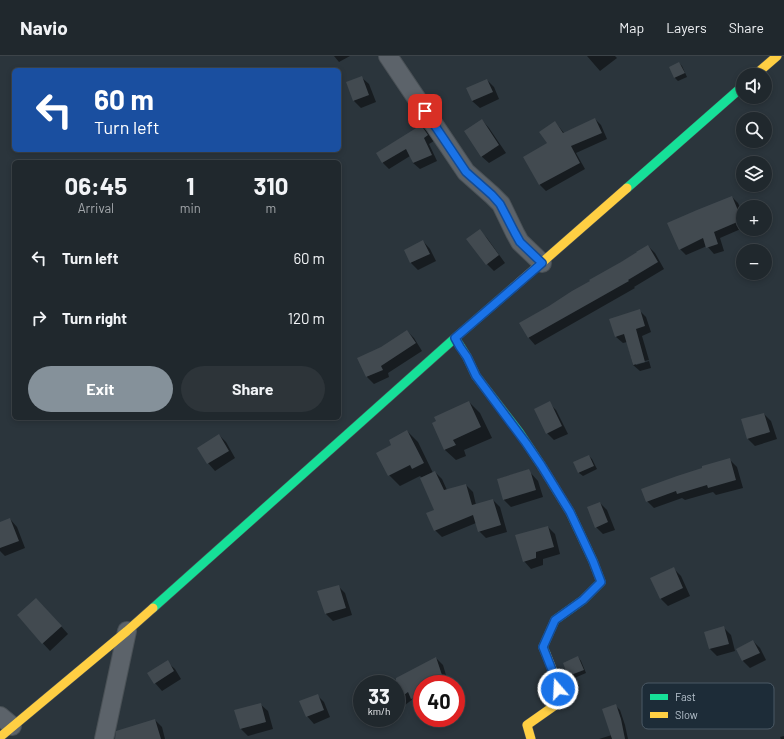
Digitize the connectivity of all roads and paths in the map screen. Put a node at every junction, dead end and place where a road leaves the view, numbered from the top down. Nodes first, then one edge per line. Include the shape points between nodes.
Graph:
1 (388, 56) edge
2 (777, 56) edge
3 (763, 68) edge
4 (736, 92) edge
5 (542, 263) junction
6 (455, 338) junction
7 (127, 632) junction
8 (4, 726) edge
9 (104, 739) edge
10 (531, 739) edge

1 - 5 street via 466,172 500,204 520,242
2 - 3 street
4 - 5 street
5 - 6 street
6 - 7 street
6 - 10 street via 476,376 523,438 570,512 601,582 583,600 555,620 543,647 560,698 554,706 527,725
7 - 8 street
7 - 9 street

